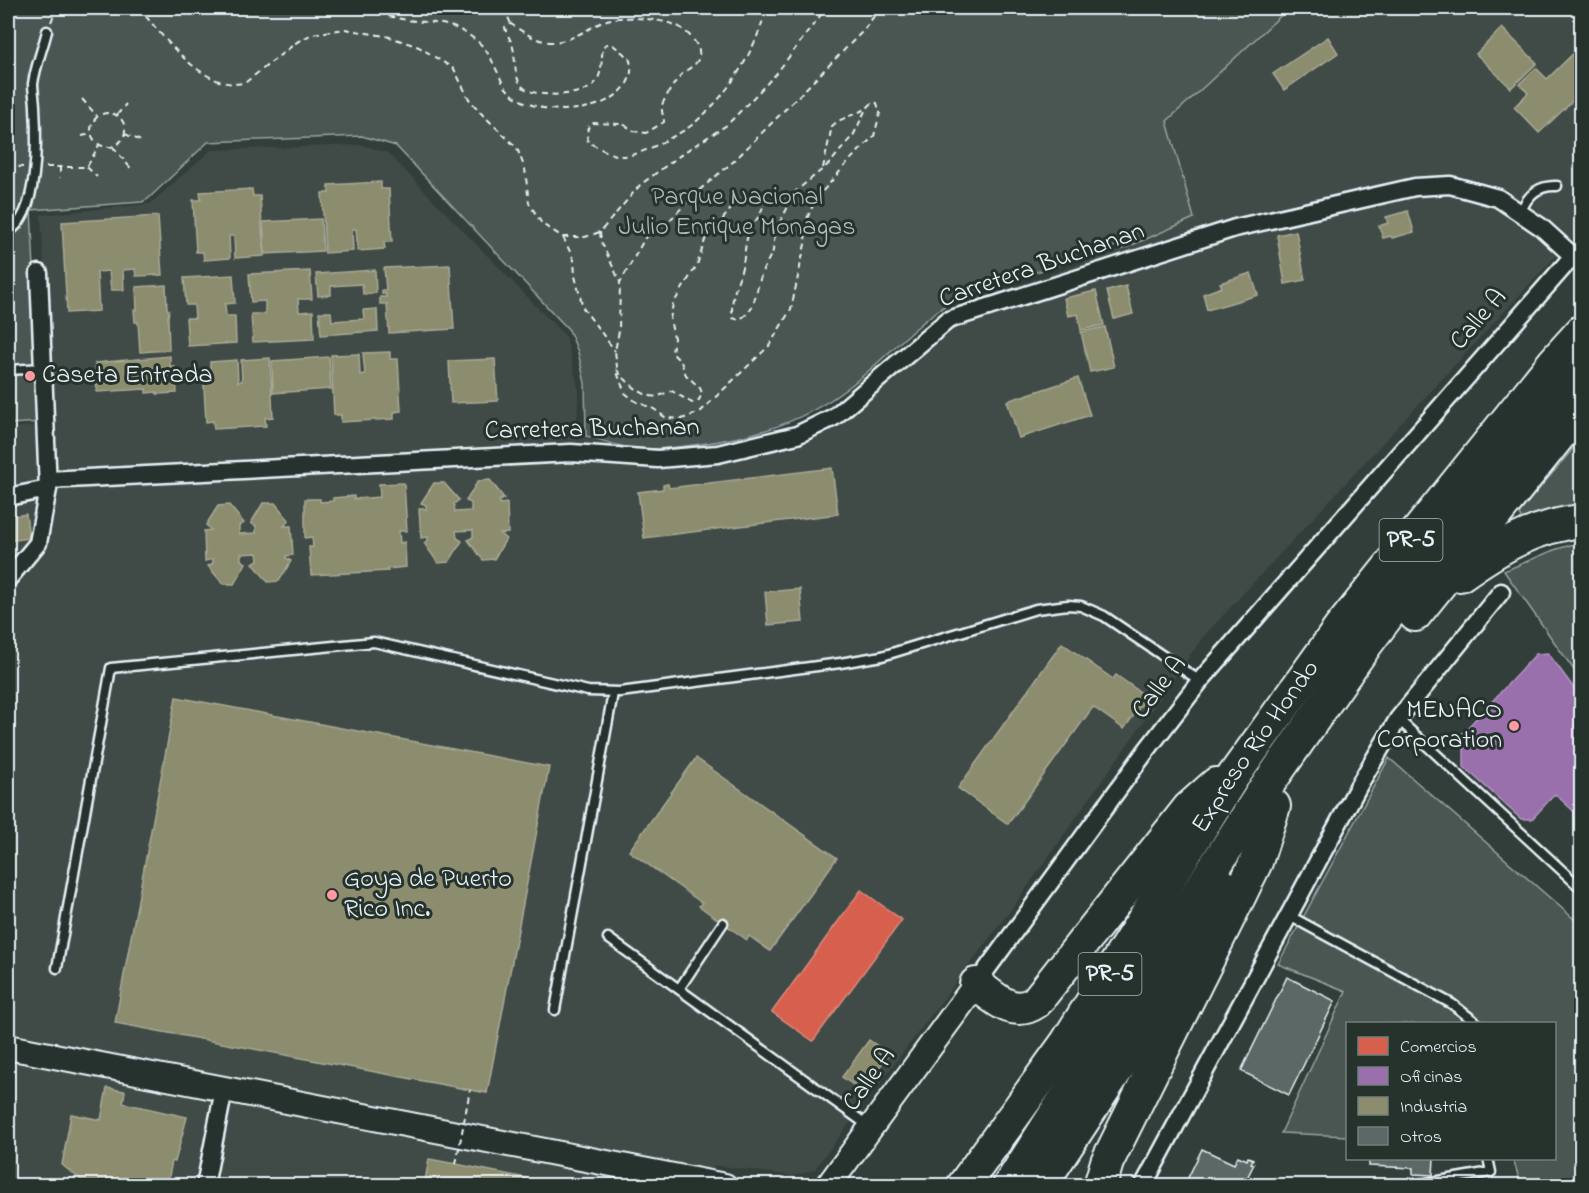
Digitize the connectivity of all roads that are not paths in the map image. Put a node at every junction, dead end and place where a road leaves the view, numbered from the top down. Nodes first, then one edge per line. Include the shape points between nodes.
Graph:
1 (47, 31) road end
2 (1557, 186) dead end
3 (1521, 211) junction
4 (8, 232) edge
5 (1573, 256) joint
6 (39, 273) dead end
7 (1581, 331) edge
8 (44, 368) junction
9 (8, 370) edge
10 (1581, 371) edge
11 (1581, 407) edge
12 (48, 485) junction
13 (8, 497) edge
14 (1581, 521) edge
15 (8, 579) edge
16 (1501, 592) dead end
17 (1430, 596) junction
18 (1200, 681) junction
19 (613, 693) junction
20 (1398, 719) junction
21 (1249, 756) junction
22 (1274, 806) junction
23 (1581, 888) edge
24 (1288, 915) junction
25 (723, 923) dead end
26 (608, 938) dead end
27 (57, 968) dead end
28 (976, 984) junction
29 (678, 989) junction
30 (555, 1010) dead end
31 (1477, 1022) edge
32 (8, 1047) edge
33 (224, 1089) junction
34 (870, 1128) junction
35 (1488, 1160) edge
36 (205, 1185) edge
37 (725, 1185) edge
38 (828, 1185) edge
39 (963, 1185) edge
40 (1009, 1185) edge
41 (1040, 1185) edge
42 (1100, 1185) edge
43 (1143, 1185) edge
44 (1410, 1185) edge

1 - 4 lane via 33,84 34,167 28,206 15,228
2 - 3 lane via 1532,194
3 - 5 street, Carretera Buchanan
3 - 12 street, Carretera Buchanan via 1481,192 1450,185 1415,187 1235,228 948,320 834,417 797,435 718,454 658,459 571,453
5 - 18 street, Calle A
6 - 8 street
7 - 21 highway, Expreso Río Hondo / PR-5 via 1340,628
8 - 9 lane
8 - 12 street
10 - 40 highway via 1429,561 1305,731
11 - 17 highway, Expreso Río Hondo / PR-5
12 - 13 street, Carretera Buchanan
12 - 15 street via 38,543
14 - 17 highway via 1522,536
16 - 20 street
17 - 22 highway, Expreso Río Hondo / PR-5 via 1380,658
18 - 19 lane via 1104,616 1068,605 1036,609 882,656
18 - 28 street, Calle A
19 - 27 lane via 588,691 374,642 111,668
19 - 30 lane
20 - 23 lane
20 - 24 street
21 - 28 highway via 1189,808 1036,1002 1023,1009 1010,1008
21 - 39 highway, Expreso Río Hondo / PR-5 via 1067,1042
22 - 41 highway, Expreso Río Hondo / PR-5 via 1120,1065
22 - 42 highway via 1256,862 1107,1162
24 - 31 lane via 1452,1004
24 - 43 street
25 - 29 lane
26 - 29 lane
28 - 34 street, Calle A
29 - 34 lane
32 - 33 street
33 - 36 street
33 - 37 street
34 - 38 street, Calle A
35 - 44 lane via 1491,1172

